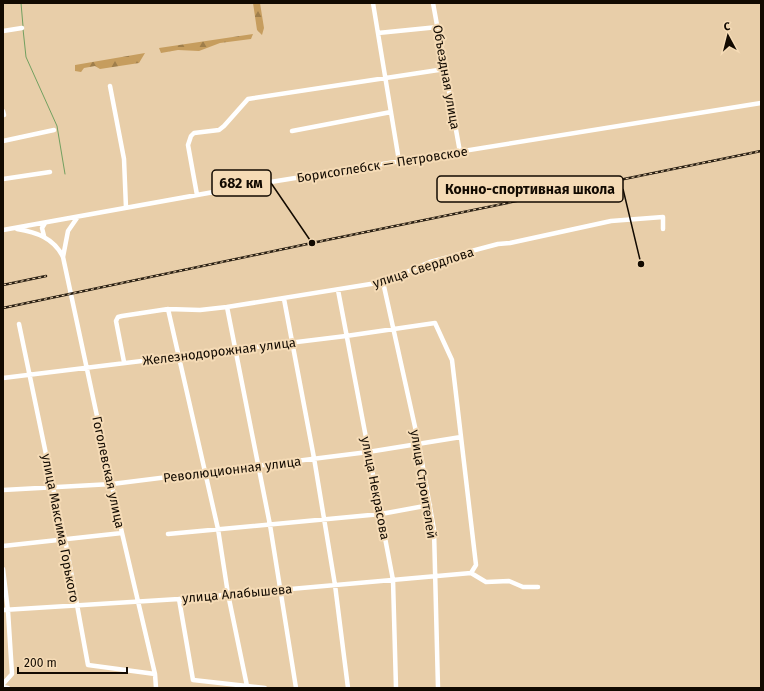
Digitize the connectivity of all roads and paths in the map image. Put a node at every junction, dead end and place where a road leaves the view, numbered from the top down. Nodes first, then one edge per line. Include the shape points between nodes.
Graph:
1 (373, 3) edge
2 (433, 3) edge
3 (438, 27) junction
4 (22, 28) dead end
5 (3, 31) edge
6 (378, 33) junction
7 (445, 69) junction
8 (386, 78) junction
9 (110, 86) dead end
10 (761, 103) edge
11 (391, 112) junction
12 (54, 130) dead end
13 (292, 131) dead end
14 (3, 141) edge
15 (460, 152) junction
16 (399, 161) junction
17 (50, 172) dead end
18 (3, 179) edge
19 (197, 195) junction
20 (126, 208) junction
21 (77, 218) junction
22 (63, 220) junction
23 (45, 223) junction
24 (11, 228) junction
25 (3, 230) edge
26 (663, 230) dead end
27 (68, 231) junction
28 (44, 236) junction
29 (63, 256) junction
30 (383, 282) junction
31 (338, 290) junction
32 (284, 299) junction
33 (227, 307) junction
34 (168, 309) junction
35 (19, 324) dead end
36 (393, 329) junction
37 (346, 336) junction
38 (292, 342) junction
39 (235, 349) junction
40 (180, 355) junction
41 (124, 362) junction
42 (86, 368) junction
43 (29, 376) junction
44 (3, 378) edge
45 (460, 437) junction
46 (419, 445) junction
47 (368, 452) junction
48 (314, 458) junction
49 (258, 465) junction
50 (206, 472) junction
51 (112, 484) junction
52 (53, 488) junction
53 (3, 490) edge
54 (430, 505) junction
55 (381, 514) junction
56 (324, 520) junction
57 (270, 525) junction
58 (218, 529) junction
59 (122, 533) junction
60 (168, 534) dead end
61 (65, 539) junction
62 (3, 546) edge
63 (3, 569) edge
64 (471, 573) junction
65 (435, 576) junction
66 (393, 580) junction
67 (335, 585) junction
68 (538, 587) dead end
69 (282, 589) junction
70 (228, 594) junction
71 (179, 599) junction
72 (139, 601) junction
73 (76, 606) junction
74 (6, 611) edge
75 (155, 674) junction
76 (3, 684) edge
77 (247, 686) junction
78 (3, 687) edge
79 (8, 688) edge
80 (156, 688) edge
81 (265, 688) edge
82 (296, 688) edge
83 (348, 688) edge
84 (396, 688) edge
85 (438, 688) edge

1 - 6 street
2 - 3 street, Объездная улица
3 - 6 street
3 - 7 street, Объездная улица
4 - 5 street
6 - 8 street
7 - 8 street
7 - 15 street, Объездная улица
8 - 11 street
8 - 19 street via 248,100 219,130 194,133 188,144
9 - 20 street via 124,159
10 - 15 street, Борисоглебск — Петровское
11 - 13 street
11 - 16 street
12 - 14 street
15 - 16 street, Борисоглебск — Петровское
16 - 19 street, Борисоглебск — Петровское
17 - 18 street
19 - 20 street, Борисоглебск — Петровское
20 - 21 street, Борисоглебск — Петровское
21 - 22 street, Борисоглебск — Петровское
21 - 27 street
22 - 23 street, Борисоглебск — Петровское
22 - 27 street
23 - 24 street, Борисоглебск — Петровское
23 - 28 street via 42,228
24 - 25 street, Борисоглебск — Петровское
24 - 28 street
26 - 30 street, улица Свердлова via 663,217 604,223 498,244 430,262
27 - 29 street
28 - 29 street
29 - 42 street, Гоголевская улица
30 - 31 street, улица Свердлова
30 - 36 street, улица Строителей
31 - 32 street, улица Свердлова
31 - 37 street, улица Некрасова
32 - 33 street, улица Свердлова
32 - 38 street
33 - 34 street, улица Свердлова via 200,310
33 - 39 street
34 - 40 street
34 - 41 street, улица Свердлова via 118,317 116,321
35 - 43 street, улица Максима Горького
36 - 37 street, Железнодорожная улица
36 - 45 street, Железнодорожная улица via 435,322 452,360
36 - 46 street, улица Строителей
37 - 38 street, Железнодорожная улица
37 - 47 street, улица Некрасова
38 - 39 street, Железнодорожная улица
38 - 48 street
39 - 40 street, Железнодорожная улица
39 - 49 street
40 - 41 street, Железнодорожная улица
40 - 50 street
41 - 42 street, Железнодорожная улица
42 - 43 street, Железнодорожная улица
42 - 51 street, Гоголевская улица
43 - 44 street, Железнодорожная улица
43 - 52 street, улица Максима Горького
45 - 46 street, Революционная улица
45 - 64 street via 476,565
46 - 47 street, Революционная улица
46 - 54 street, улица Строителей
47 - 48 street, Революционная улица
47 - 55 street, улица Некрасова
48 - 49 street, Революционная улица
48 - 56 street
49 - 50 street, Революционная улица
49 - 57 street
50 - 51 street, Революционная улица
50 - 58 street
51 - 52 street, Революционная улица
51 - 59 street, Гоголевская улица
52 - 53 street, Революционная улица
52 - 61 street, улица Максима Горького
54 - 55 street
54 - 65 street, улица Строителей via 434,530
55 - 56 street
55 - 66 street, улица Некрасова
56 - 57 street
56 - 67 street
57 - 58 street
57 - 69 street
58 - 60 street
58 - 70 street
59 - 61 street
59 - 72 street, Гоголевская улица
61 - 62 street
61 - 73 street, улица Максима Горького
63 - 74 street
64 - 65 street, улица Алабышева
64 - 68 street via 486,582 510,581 523,588
65 - 66 street, улица Алабышева
65 - 85 street, улица Строителей
66 - 67 street, улица Алабышева
66 - 84 street, улица Некрасова
67 - 69 street, улица Алабышева
67 - 83 street
69 - 70 street, улица Алабышева
69 - 82 street
70 - 71 street, улица Алабышева
70 - 77 street
71 - 72 street, улица Алабышева
71 - 77 street via 193,680
72 - 73 street, улица Алабышева
72 - 75 street, Гоголевская улица
73 - 74 street, улица Алабышева
73 - 75 street, улица Максима Горького via 88,665
74 - 76 street via 12,674
75 - 80 street, Гоголевская улица
77 - 81 street
78 - 79 street

